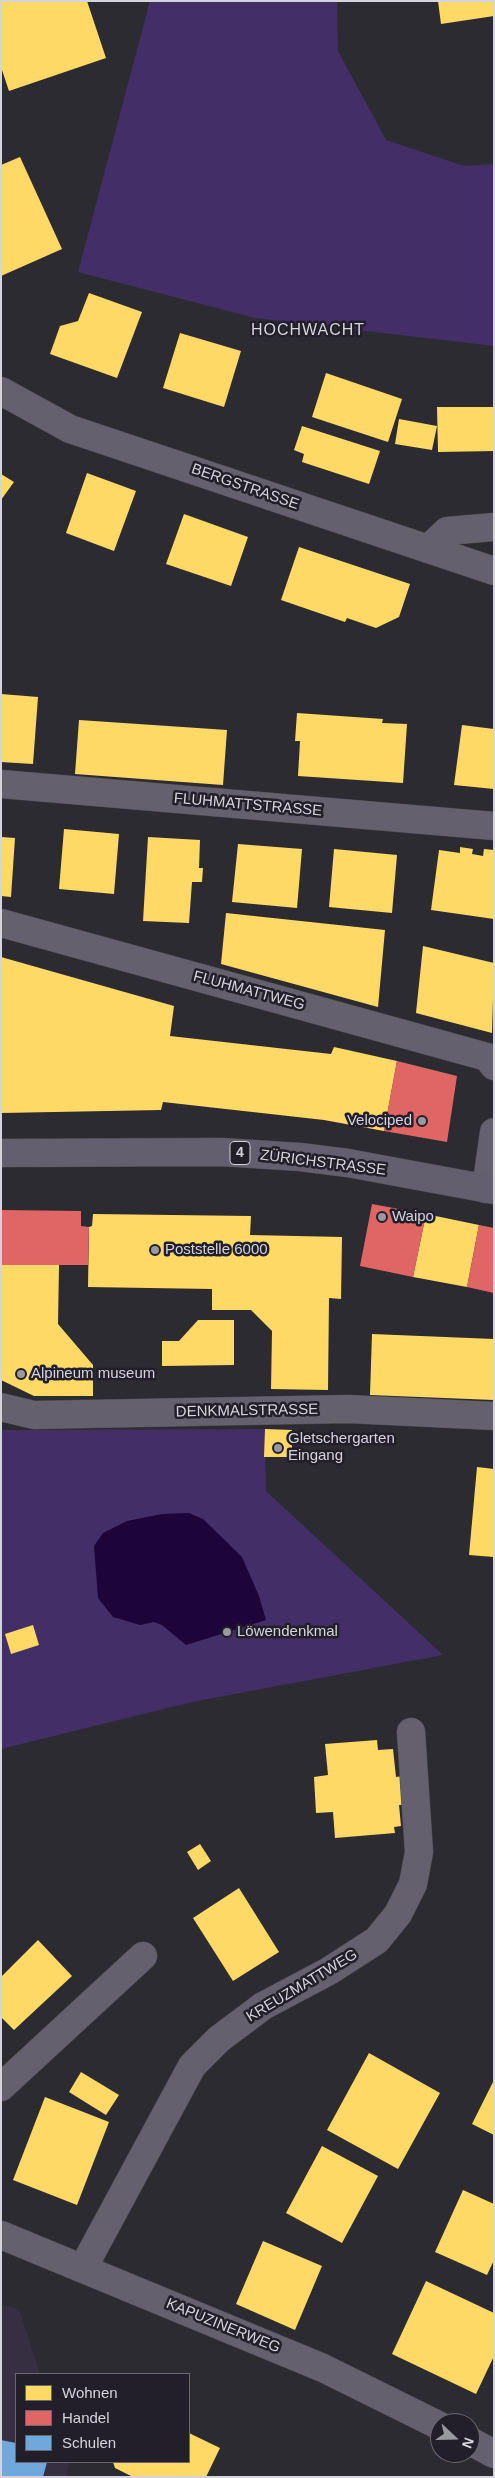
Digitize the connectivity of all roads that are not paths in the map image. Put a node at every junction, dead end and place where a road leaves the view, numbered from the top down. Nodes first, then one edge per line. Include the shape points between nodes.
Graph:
1 (1, 391) edge
2 (494, 527) edge
3 (428, 549) junction
4 (494, 571) edge
5 (1, 784) edge
6 (494, 826) edge
7 (1, 923) edge
8 (494, 1066) edge
9 (494, 1132) edge
10 (1, 1153) edge
11 (490, 1190) edge
12 (1, 1406) edge
13 (494, 1416) edge
14 (411, 1732) dead end
15 (143, 1956) dead end
16 (1, 2087) edge
17 (1, 2235) edge
18 (82, 2268) junction
19 (430, 2421) edge
20 (480, 2446) edge
21 (494, 2454) edge

1 - 3 street, BERGSTRASSE via 70,428
2 - 3 street via 447,531
3 - 4 street, BERGSTRASSE
5 - 6 street, FLUHMATTSTRASSE
7 - 8 street, FLUHMATTWEG via 487,1057
9 - 11 street
10 - 11 main road, ZÜRICHSTRASSE / 4 via 222,1152 300,1157
12 - 13 street, DENKMALSTRASSE via 34,1414 348,1409
14 - 18 street, KREUZMATTWEG via 419,1852 413,1884 398,1914 377,1940 329,1971 263,2006 220,2039 192,2066
15 - 16 street
17 - 18 street, KAPUZINERWEG
18 - 19 street, KAPUZINERWEG via 324,2368
20 - 21 street

